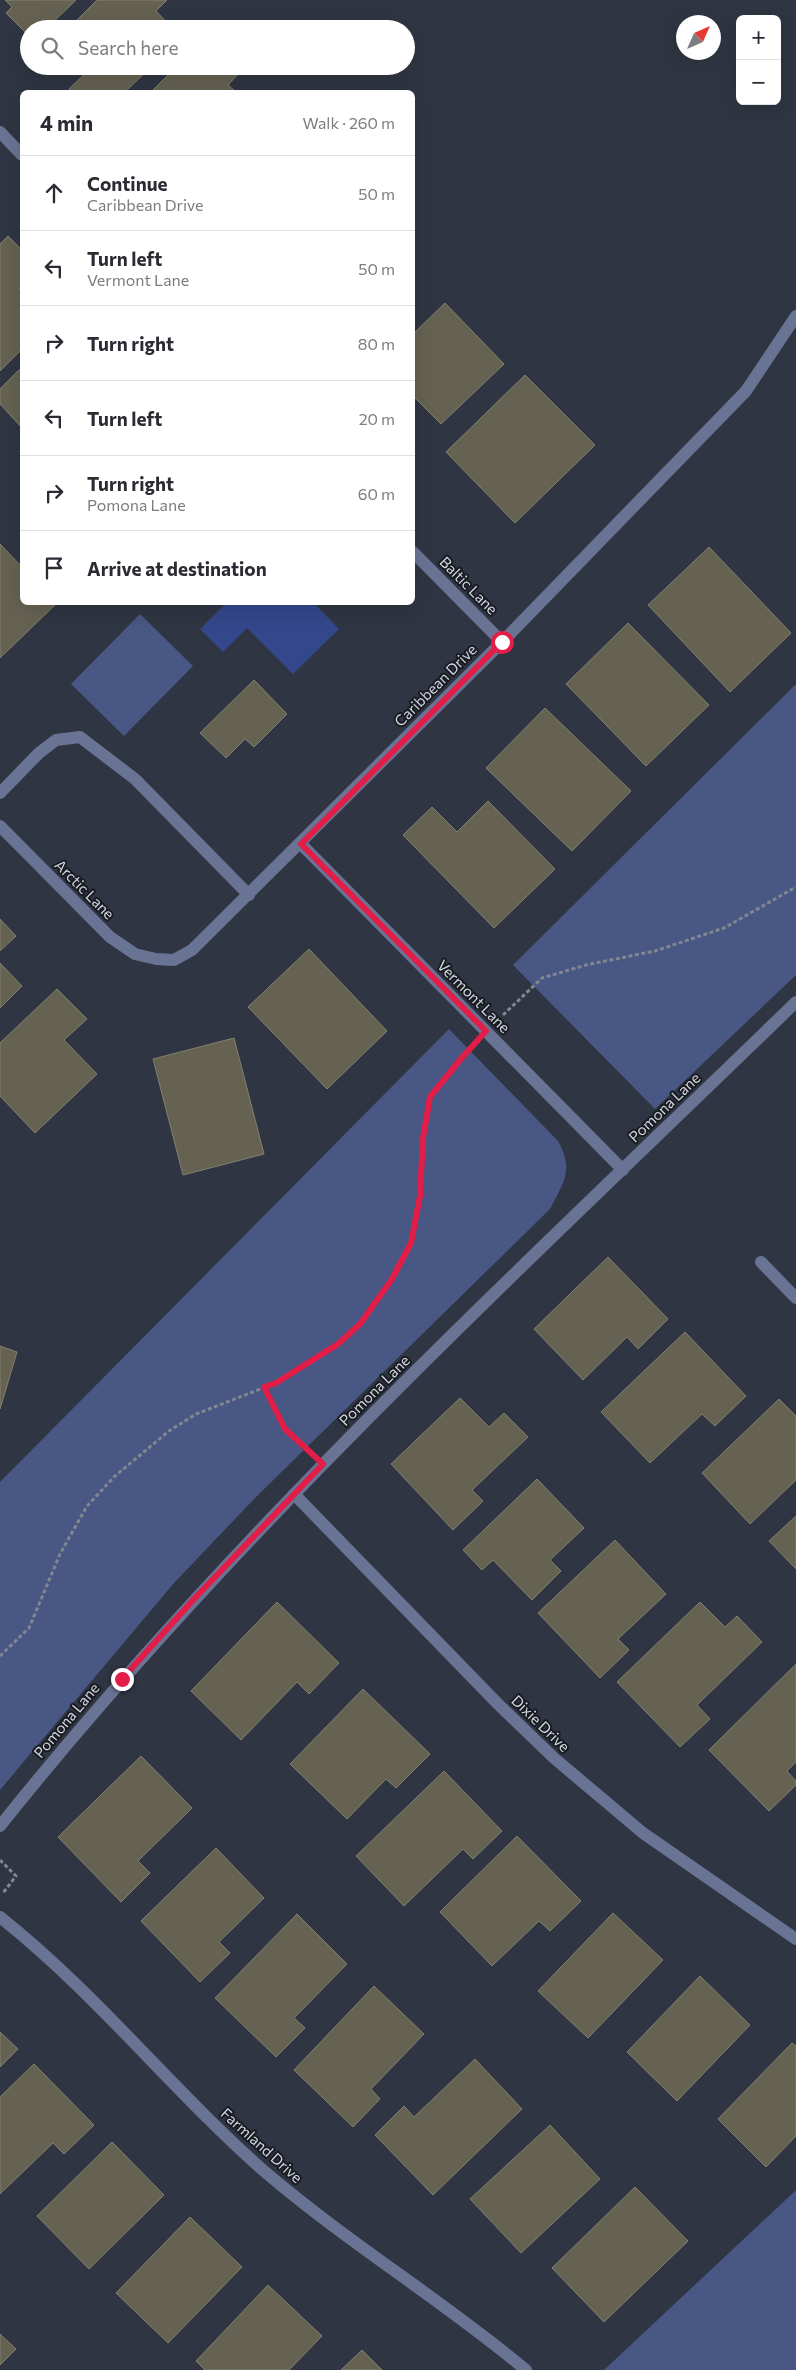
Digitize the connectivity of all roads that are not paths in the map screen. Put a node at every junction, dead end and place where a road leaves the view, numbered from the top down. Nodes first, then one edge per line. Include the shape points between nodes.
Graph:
1 (0, 132) edge
2 (20, 153) edge
3 (796, 316) edge
4 (415, 553) edge
5 (502, 642) junction
6 (0, 793) edge
7 (0, 826) edge
8 (301, 844) junction
9 (249, 895) junction
10 (156, 959) joint
11 (796, 1002) edge
12 (623, 1170) junction
13 (761, 1262) dead end
14 (796, 1298) edge
15 (294, 1494) junction
16 (0, 1826) edge
17 (0, 1918) edge
18 (796, 1940) edge
19 (526, 2370) edge

1 - 2 street
3 - 5 street, Caribbean Drive via 746,391
4 - 5 street, Baltic Lane
5 - 8 street, Caribbean Drive
6 - 9 street via 56,740 80,737 135,779
7 - 10 street, Arctic Lane via 110,937 135,954
8 - 9 street, Caribbean Drive
8 - 12 street, Vermont Lane
9 - 10 street, Caribbean Drive via 192,950 174,960
11 - 12 street, Pomona Lane
12 - 15 street, Pomona Lane
13 - 14 street
15 - 16 street, Pomona Lane via 122,1679
15 - 18 street, Dixie Drive via 554,1758 643,1832
17 - 19 street, Farmland Drive via 73,1979 207,2117 264,2170 324,2220 455,2314

